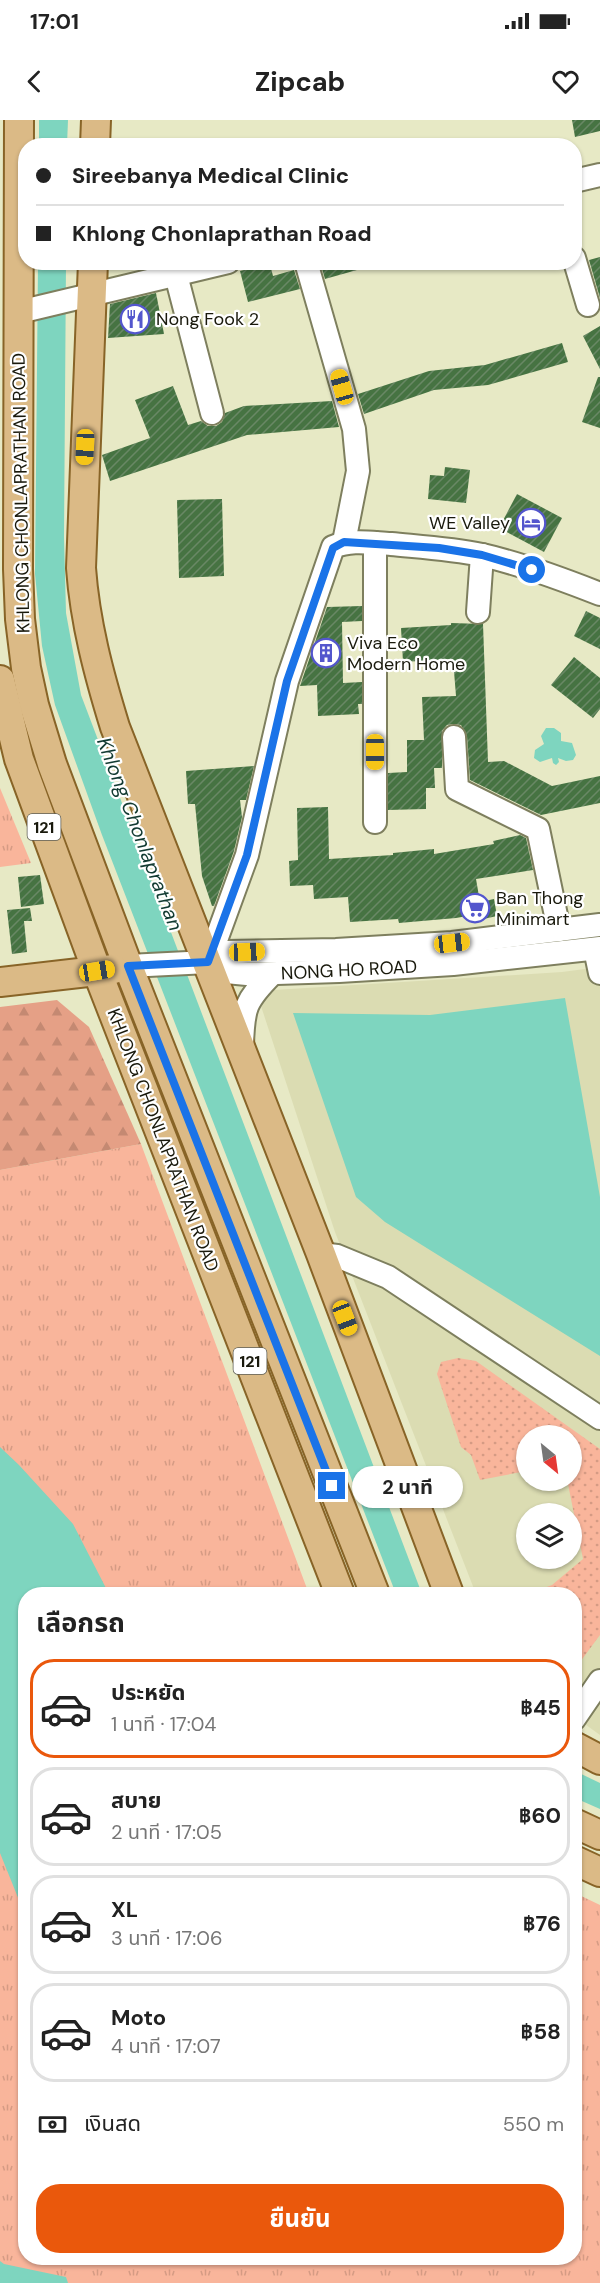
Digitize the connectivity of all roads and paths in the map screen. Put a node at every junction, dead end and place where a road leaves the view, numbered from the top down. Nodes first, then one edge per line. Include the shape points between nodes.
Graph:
1 (19, 120) edge
2 (96, 120) edge
3 (95, 138) edge
4 (600, 175) edge
5 (582, 179) edge
6 (9, 231) edge
7 (93, 270) edge
8 (196, 270) edge
9 (308, 270) edge
10 (578, 270) edge
11 (176, 275) junction
12 (93, 294) junction
13 (588, 305) dead end
14 (19, 312) junction
15 (212, 413) dead end
16 (344, 542) junction
17 (375, 543) junction
18 (482, 555) junction
19 (600, 594) edge
20 (478, 612) dead end
21 (0, 680) edge
22 (454, 737) dead end
23 (375, 822) dead end
24 (600, 925) edge
25 (559, 930) junction
26 (597, 949) edge
27 (208, 962) junction
28 (128, 966) junction
29 (97, 971) junction
30 (600, 973) edge
31 (272, 974) junction
32 (0, 982) edge
33 (242, 1051) junction
34 (321, 1254) junction
35 (600, 1418) edge
36 (337, 1587) edge
37 (372, 1587) edge
38 (446, 1587) edge
39 (600, 1681) edge
40 (582, 1707) edge
41 (582, 1750) edge
42 (600, 1760) edge
43 (582, 1826) edge
44 (600, 1835) edge
45 (582, 1864) edge
46 (600, 1872) edge

1 - 6 main road, KHLONG CHONLAPRATHAN ROAD / 121
2 - 3 main road
4 - 5 street
6 - 14 main road, KHLONG CHONLAPRATHAN ROAD / 121
7 - 12 main road
8 - 11 street
9 - 16 street via 354,429 358,471
10 - 13 street
11 - 12 street
11 - 15 street
12 - 14 street
12 - 27 main road via 81,512 83,599 96,666 115,727
14 - 28 main road, KHLONG CHONLAPRATHAN ROAD / 121 via 18,569 26,668 52,764
16 - 17 street
16 - 27 street via 333,548 287,681 247,855
17 - 18 street
17 - 23 street
18 - 19 street
18 - 20 street
21 - 29 main road, KHLONG CHONLAPRATHAN ROAD / 121 via 19,759
22 - 25 street via 457,789 538,829
24 - 25 street, NONG HO ROAD
25 - 27 street, NONG HO ROAD via 452,943 226,952
26 - 30 street
26 - 31 street, NONG HO ROAD via 453,964
27 - 28 street, NONG HO ROAD
27 - 31 street, NONG HO ROAD via 226,972
27 - 33 main road
28 - 29 main road
28 - 37 main road, KHLONG CHONLAPRATHAN ROAD / 121
29 - 32 main road
29 - 36 main road, KHLONG CHONLAPRATHAN ROAD / 121
31 - 33 street via 248,1000 242,1018
33 - 34 main road
34 - 35 street via 337,1256 388,1277
34 - 38 main road
39 - 40 street
41 - 42 main road
43 - 44 main road
45 - 46 main road

